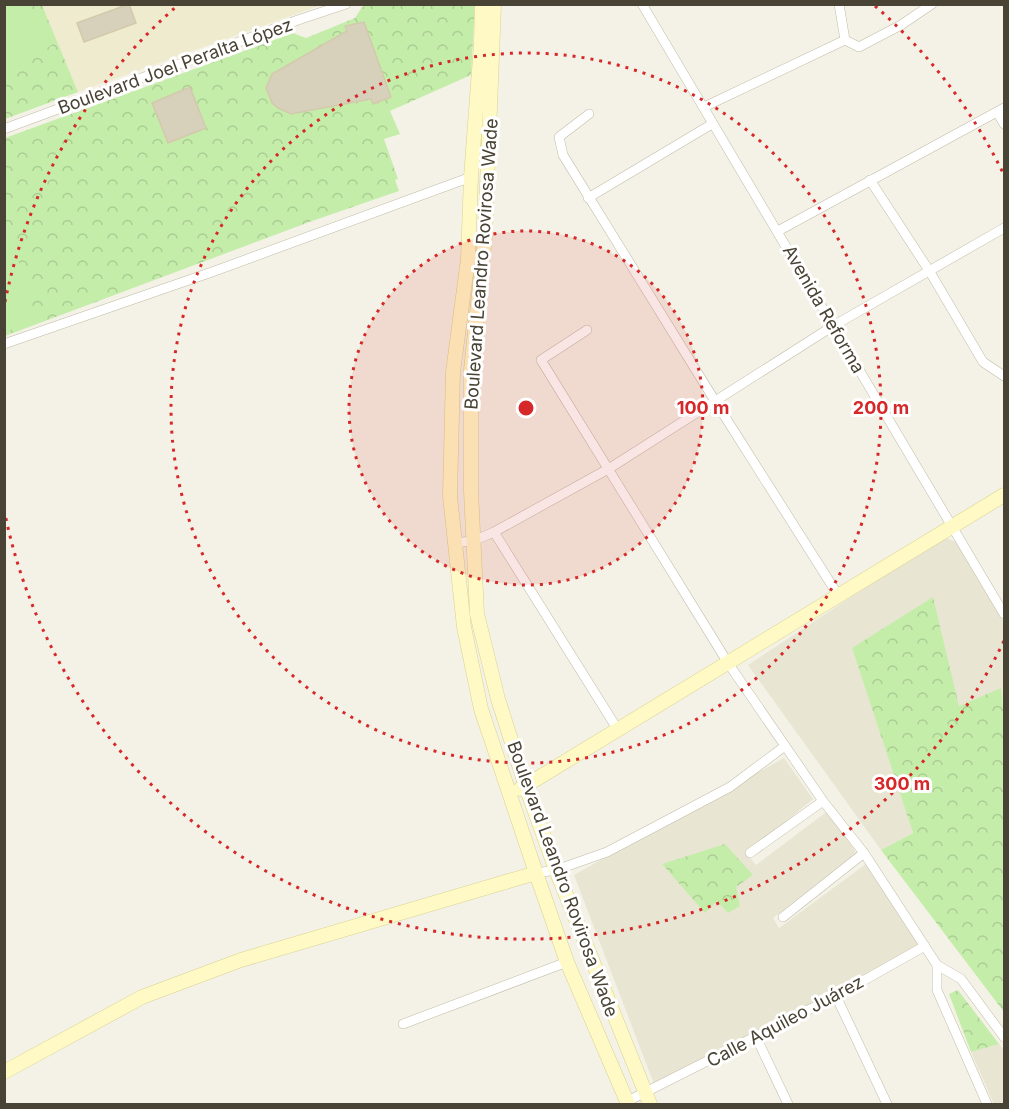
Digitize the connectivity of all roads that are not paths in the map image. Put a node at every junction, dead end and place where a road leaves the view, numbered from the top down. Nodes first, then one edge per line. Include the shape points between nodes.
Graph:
1 (346, 4) edge
2 (482, 4) edge
3 (494, 4) edge
4 (642, 4) edge
5 (839, 4) edge
6 (932, 4) edge
7 (845, 40) junction
8 (704, 107) junction
9 (1001, 110) edge
10 (589, 114) dead end
11 (712, 123) junction
12 (1005, 124) edge
13 (4, 129) edge
14 (471, 177) junction
15 (870, 180) junction
16 (588, 198) junction
17 (1005, 228) edge
18 (778, 231) junction
19 (930, 272) junction
20 (833, 326) junction
21 (587, 330) dead end
22 (4, 344) edge
23 (471, 370) junction
24 (453, 372) junction
25 (1005, 376) edge
26 (715, 401) junction
27 (610, 468) junction
28 (1005, 495) edge
29 (953, 526) junction
30 (494, 532) junction
31 (473, 541) junction
32 (453, 543) junction
33 (838, 595) junction
34 (1005, 614) edge
35 (728, 663) junction
36 (618, 730) junction
37 (785, 746) junction
38 (526, 787) junction
39 (510, 793) junction
40 (824, 801) junction
41 (750, 853) dead end
42 (864, 853) junction
43 (556, 870) junction
44 (536, 873) junction
45 (783, 917) dead end
46 (925, 946) junction
47 (567, 962) junction
48 (937, 965) junction
49 (836, 996) junction
50 (403, 1024) dead end
51 (756, 1037) junction
52 (1005, 1037) edge
53 (4, 1072) edge
54 (647, 1099) edge
55 (627, 1103) edge
56 (788, 1104) edge
57 (887, 1104) edge
58 (987, 1104) edge

1 - 13 street, Boulevard Joel Peralta López
2 - 14 main road, Boulevard Leandro Rovirosa Wade
3 - 23 main road, Boulevard Leandro Rovirosa Wade via 485,237
4 - 8 street, Avenida Reforma
5 - 7 street
6 - 7 street via 859,47
7 - 8 street
8 - 11 street, Avenida Reforma
9 - 12 street
9 - 15 street
10 - 16 street via 559,137 563,155
11 - 16 street
11 - 18 street, Avenida Reforma
14 - 22 street
14 - 24 main road, Boulevard Leandro Rovirosa Wade via 468,259
15 - 18 street
15 - 19 street
16 - 26 street
17 - 19 street
18 - 20 street, Avenida Reforma
19 - 20 street
19 - 25 street via 983,362
20 - 26 street
20 - 29 street, Avenida Reforma
21 - 27 street via 541,360
23 - 24 main road
23 - 31 main road, Boulevard Leandro Rovirosa Wade
24 - 32 main road, Boulevard Leandro Rovirosa Wade
26 - 27 street
26 - 33 street
27 - 30 street
27 - 35 street
28 - 29 main road
29 - 33 main road
29 - 34 street, Avenida Reforma
30 - 31 street
30 - 36 street
31 - 32 street
31 - 38 main road, Boulevard Leandro Rovirosa Wade via 477,614
32 - 39 main road, Boulevard Leandro Rovirosa Wade via 464,627 481,708
33 - 35 main road
35 - 36 main road
35 - 37 street
36 - 38 main road
37 - 40 street
37 - 43 street via 730,787 607,852
38 - 39 main road
38 - 43 main road, Boulevard Leandro Rovirosa Wade
39 - 44 main road, Boulevard Leandro Rovirosa Wade
40 - 41 street
40 - 42 street
42 - 45 street
42 - 46 street
43 - 44 street
43 - 54 main road, Boulevard Leandro Rovirosa Wade
44 - 47 main road, Boulevard Leandro Rovirosa Wade
44 - 53 main road via 251,957 197,977 142,998
46 - 48 street
46 - 49 street, Calle Aquileo Juárez
47 - 50 street
47 - 55 main road, Boulevard Leandro Rovirosa Wade
48 - 52 street via 961,980
48 - 58 street via 937,990
49 - 51 street, Calle Aquileo Juárez
49 - 57 street
51 - 54 street, Calle Aquileo Juárez
51 - 56 street
54 - 55 street, Calle Aquileo Juárez

